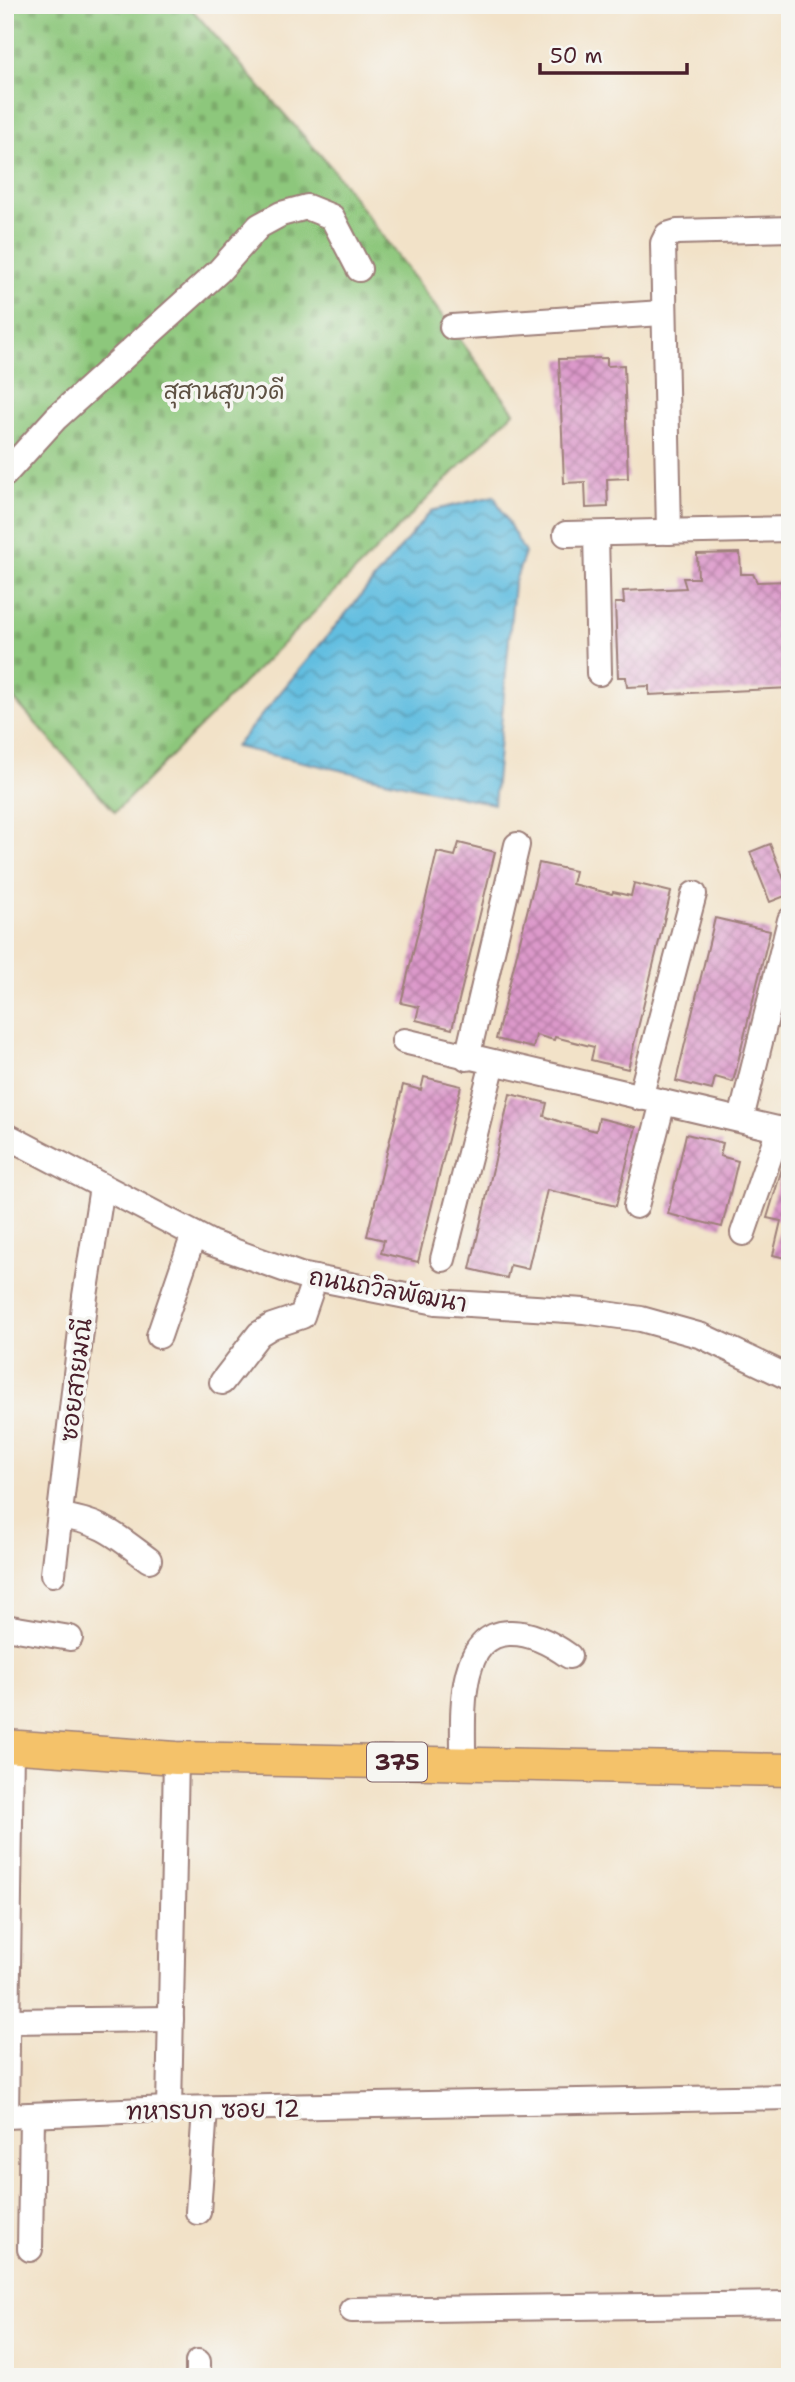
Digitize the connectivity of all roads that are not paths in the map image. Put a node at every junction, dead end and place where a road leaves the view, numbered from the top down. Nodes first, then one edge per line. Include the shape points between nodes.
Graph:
1 (790, 229) edge
2 (359, 269) dead end
3 (662, 313) junction
4 (452, 327) dead end
5 (5, 474) edge
6 (790, 530) edge
7 (669, 532) junction
8 (566, 534) dead end
9 (596, 534) junction
10 (599, 673) dead end
11 (517, 845) dead end
12 (694, 894) dead end
13 (790, 920) edge
14 (404, 1041) dead end
15 (467, 1058) junction
16 (492, 1062) junction
17 (651, 1100) junction
18 (741, 1119) junction
19 (784, 1131) edge
20 (5, 1135) edge
21 (102, 1186) junction
22 (636, 1206) dead end
23 (743, 1233) dead end
24 (194, 1234) junction
25 (443, 1259) dead end
26 (316, 1278) junction
27 (159, 1336) dead end
28 (790, 1378) edge
29 (222, 1382) dead end
30 (60, 1516) junction
31 (149, 1560) dead end
32 (53, 1574) dead end
33 (5, 1627) edge
34 (70, 1638) dead end
35 (569, 1656) dead end
36 (8, 1746) edge
37 (176, 1758) junction
38 (463, 1764) junction
39 (790, 1770) edge
40 (171, 2019) junction
41 (6, 2021) edge
42 (790, 2097) edge
43 (169, 2109) junction
44 (205, 2109) junction
45 (32, 2115) junction
46 (5, 2116) edge
47 (198, 2212) dead end
48 (30, 2249) dead end
49 (790, 2304) edge
50 (352, 2310) dead end

1 - 3 street via 667,235
2 - 5 street via 332,217 307,207 260,226 219,271 55,418
3 - 4 street
3 - 7 street
6 - 7 street
7 - 9 street
8 - 9 street
9 - 10 street
11 - 15 street
12 - 17 street
13 - 18 street
14 - 15 street
15 - 16 street
16 - 17 street
16 - 25 street
17 - 18 street
17 - 22 street
18 - 19 street
19 - 23 street
20 - 21 street, ถนนถวิลพัฒนา
21 - 24 street, ถนนถวิลพัฒนา
21 - 30 street, ซอยสายมณี
24 - 26 street, ถนนถวิลพัฒนา via 263,1263
24 - 27 street
26 - 28 street, ถนนถวิลพัฒนา via 436,1302 641,1319 702,1336
26 - 29 street via 303,1316 259,1334
30 - 31 street via 104,1527
30 - 32 street, ซอยสายมณี
33 - 34 street
35 - 38 street via 535,1636 496,1634 486,1639 470,1664 466,1684
36 - 37 main road, 375
36 - 41 street, ทหารบก ซอย 12
37 - 38 main road, 375
37 - 40 street
38 - 39 main road, 375
40 - 41 street
40 - 43 street
41 - 46 street, ทหารบก ซอย 12
42 - 44 street, ทหารบก ซอย 12
43 - 44 street, ทหารบก ซอย 12
43 - 45 street, ทหารบก ซอย 12
44 - 47 street
45 - 46 street, ทหารบก ซอย 12
45 - 48 street
49 - 50 street

